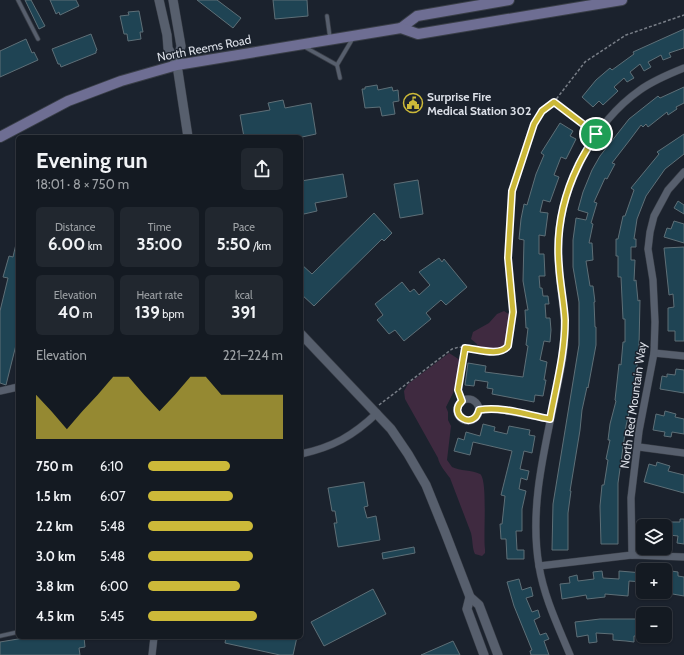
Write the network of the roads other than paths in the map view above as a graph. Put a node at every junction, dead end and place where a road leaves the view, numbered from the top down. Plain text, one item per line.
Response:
1 (18, 0) edge
2 (159, 0) edge
3 (173, 0) edge
4 (509, 0) edge
5 (622, 0) edge
6 (328, 16) dead end
7 (401, 28) junction
8 (355, 36) junction
9 (38, 39) dead end
10 (331, 39) junction
11 (300, 45) junction
12 (177, 65) junction
13 (337, 65) junction
14 (684, 68) edge
15 (340, 78) dead end
16 (188, 135) edge
17 (0, 137) edge
18 (684, 172) edge
19 (303, 336) edge
20 (654, 353) junction
21 (684, 356) edge
22 (16, 387) edge
23 (0, 391) edge
24 (479, 410) junction
25 (375, 411) junction
26 (550, 419) junction
27 (638, 447) junction
28 (303, 453) edge
29 (684, 453) edge
30 (632, 555) junction
31 (684, 557) edge
32 (539, 566) junction
33 (470, 597) junction
34 (16, 632) edge
35 (0, 636) edge
36 (154, 639) edge
37 (152, 655) edge
38 (484, 655) edge
39 (498, 655) edge
40 (570, 655) edge

1 - 9 lane
2 - 12 street
3 - 12 street
4 - 7 main road, North Reems Road
5 - 7 main road, North Reems Road
6 - 10 lane
7 - 8 main road, North Reems Road
8 - 10 main road, North Reems Road
8 - 13 lane
10 - 11 main road, North Reems Road
11 - 12 main road, North Reems Road
11 - 13 lane
12 - 16 street
12 - 17 main road, North Reems Road
13 - 15 lane
14 - 26 street
18 - 20 street, North Red Mountain Way
19 - 25 street
20 - 21 street
20 - 27 street, North Red Mountain Way
22 - 23 street
24 - 24 street
24 - 26 street
25 - 28 street
25 - 33 street
26 - 32 street
27 - 29 street
27 - 30 street, North Red Mountain Way
30 - 31 street
30 - 32 street
32 - 40 street
33 - 38 street
33 - 39 street
34 - 35 lane
36 - 37 street

